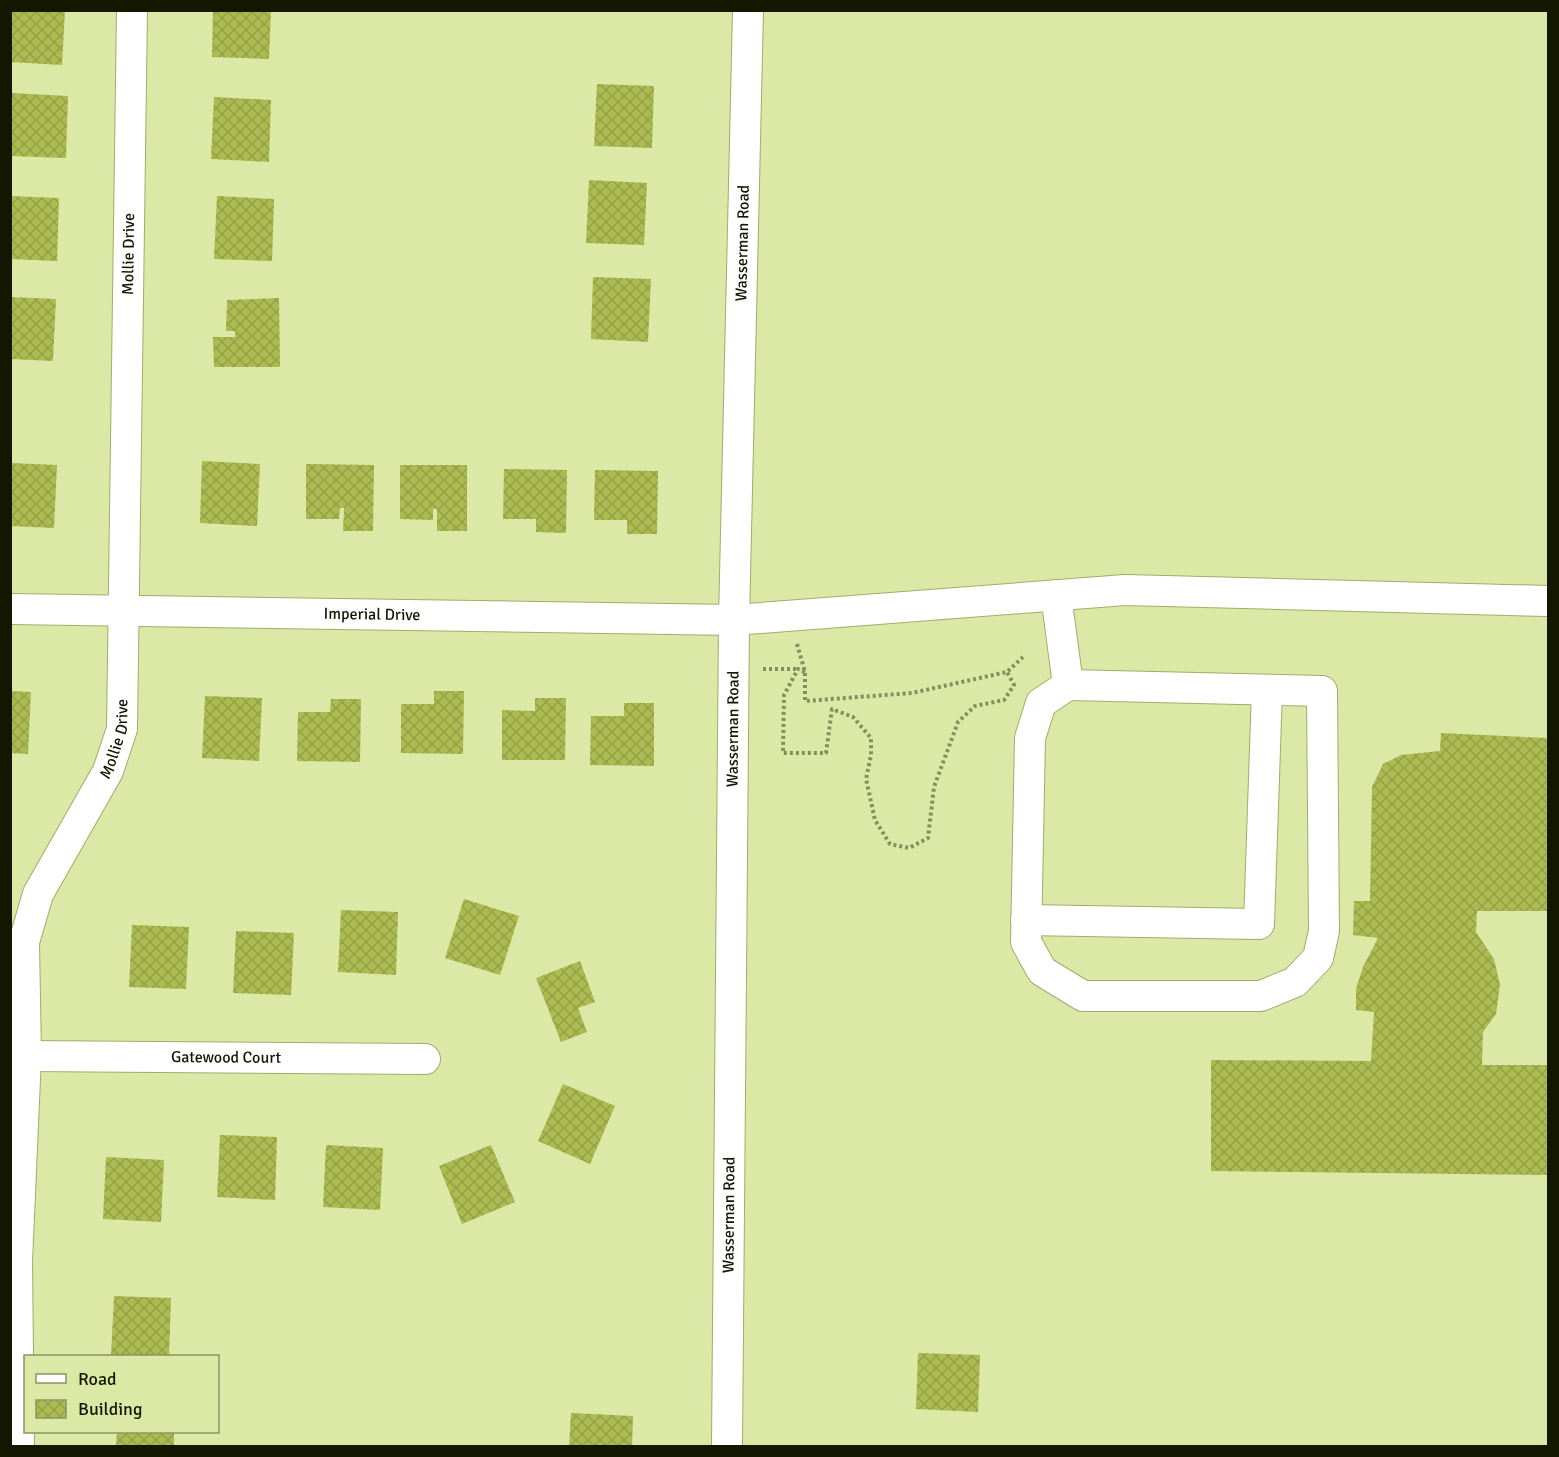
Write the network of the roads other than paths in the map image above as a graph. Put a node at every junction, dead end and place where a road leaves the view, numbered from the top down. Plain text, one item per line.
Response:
1 (132, 10) edge
2 (748, 10) edge
3 (1056, 595) junction
4 (1548, 601) edge
5 (10, 609) edge
6 (124, 610) junction
7 (734, 620) junction
8 (1068, 685) junction
9 (1267, 690) junction
10 (1026, 920) junction
11 (26, 1056) junction
12 (425, 1059) dead end
13 (19, 1446) edge
14 (727, 1446) edge

1 - 6 street, Mollie Drive
2 - 7 street, Wasserman Road
3 - 4 street, Imperial Drive
3 - 7 street, Imperial Drive
3 - 8 street
5 - 6 street, Imperial Drive
6 - 7 street, Imperial Drive
6 - 11 street, Mollie Drive
7 - 14 street, Wasserman Road
8 - 9 street
8 - 10 street
9 - 10 street
9 - 10 street
11 - 12 street, Gatewood Court
11 - 13 street, Mollie Drive

